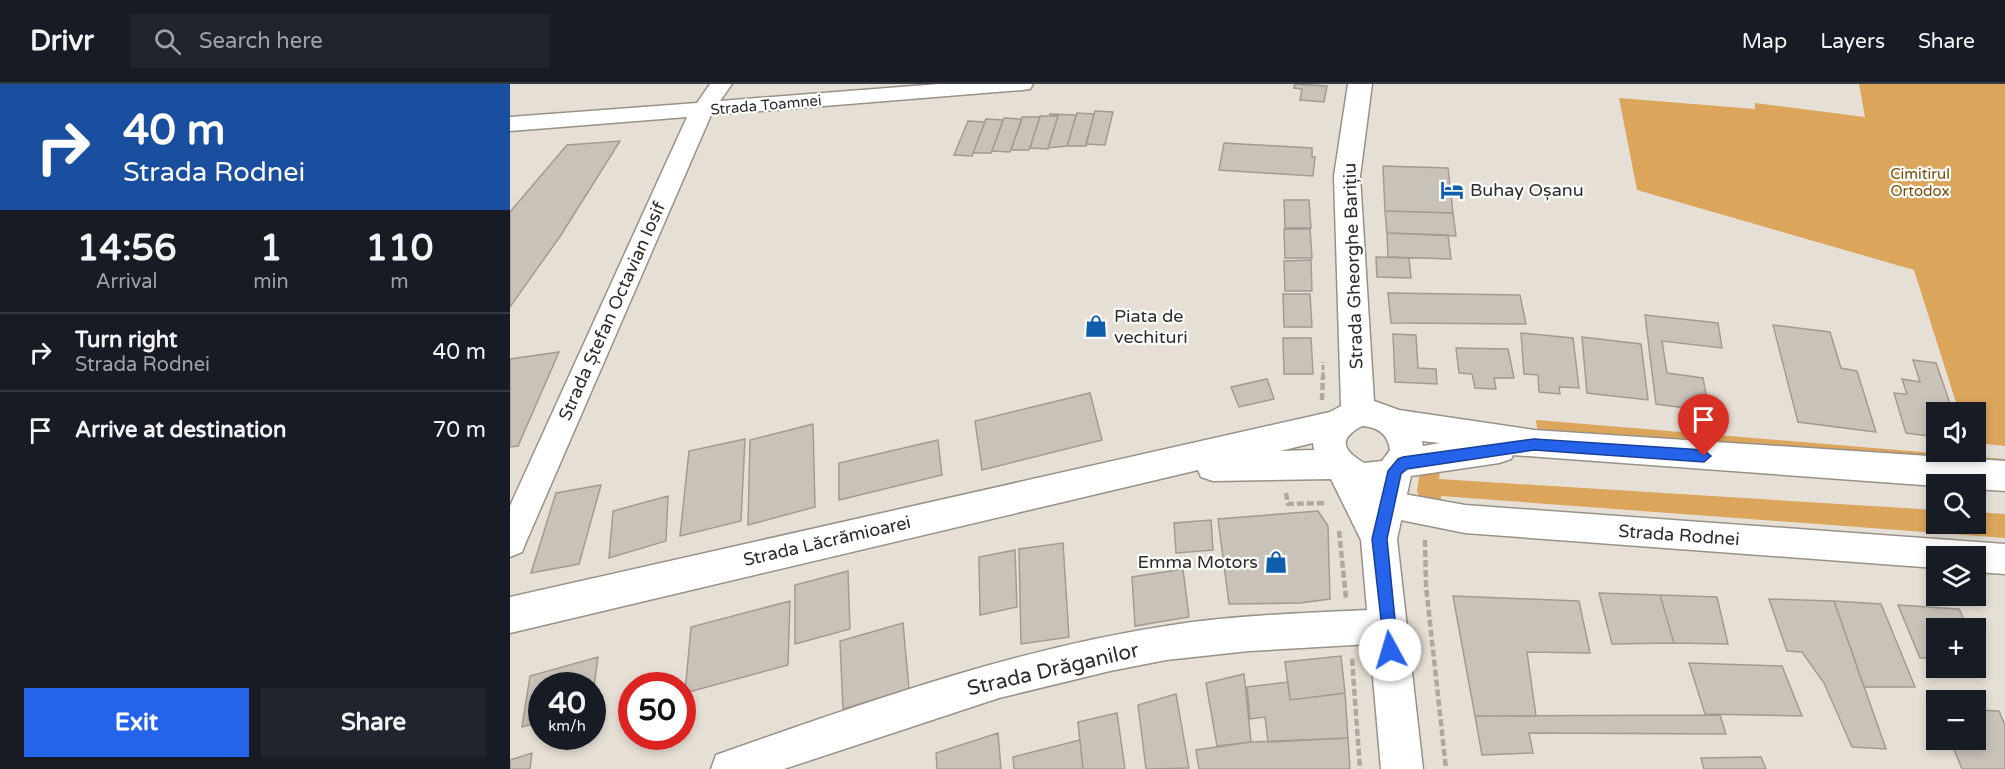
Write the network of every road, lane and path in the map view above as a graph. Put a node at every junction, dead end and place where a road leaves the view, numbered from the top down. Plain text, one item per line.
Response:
1 (721, 84) edge
2 (1022, 84) edge
3 (1360, 84) edge
4 (700, 111) junction
5 (510, 124) edge
6 (1323, 351) dead end
7 (1339, 415) junction
8 (1394, 423) junction
9 (1534, 444) junction
10 (1399, 467) junction
11 (1145, 468) junction
12 (1341, 468) junction
13 (2005, 476) edge
14 (1288, 504) dead end
15 (1330, 505) dead end
16 (1429, 512) junction
17 (1338, 520) dead end
18 (1383, 522) junction
19 (510, 542) edge
20 (1926, 553) edge
21 (1986, 558) edge
22 (2005, 559) edge
23 (510, 615) edge
24 (1388, 626) junction
25 (1349, 628) junction
26 (730, 769) edge
27 (1360, 769) edge
28 (1402, 769) edge
29 (1446, 769) edge

1 - 4 street, Strada Ștefan Octavian Iosif
2 - 4 street, Strada Toamnei
3 - 7 main road, Strada Gheorghe Barițiu
4 - 5 street, Strada Toamnei
4 - 19 street, Strada Ștefan Octavian Iosif
6 - 7 path
7 - 8 main road
7 - 11 main road, Strada Lăcrămioarei
7 - 12 main road
8 - 9 main road
8 - 10 main road
9 - 10 main road
9 - 13 main road
10 - 12 main road
10 - 18 main road
11 - 12 main road, Strada Lăcrămioarei
11 - 23 main road, Strada Lăcrămioarei
12 - 18 main road
14 - 15 path
16 - 18 street, Strada Rodnei
16 - 20 street, Strada Rodnei
16 - 29 path
17 - 25 path
18 - 24 main road
21 - 22 street, Strada Rodnei
24 - 25 street, Strada Drăganilor
24 - 28 main road
25 - 26 street, Strada Drăganilor
25 - 27 path

